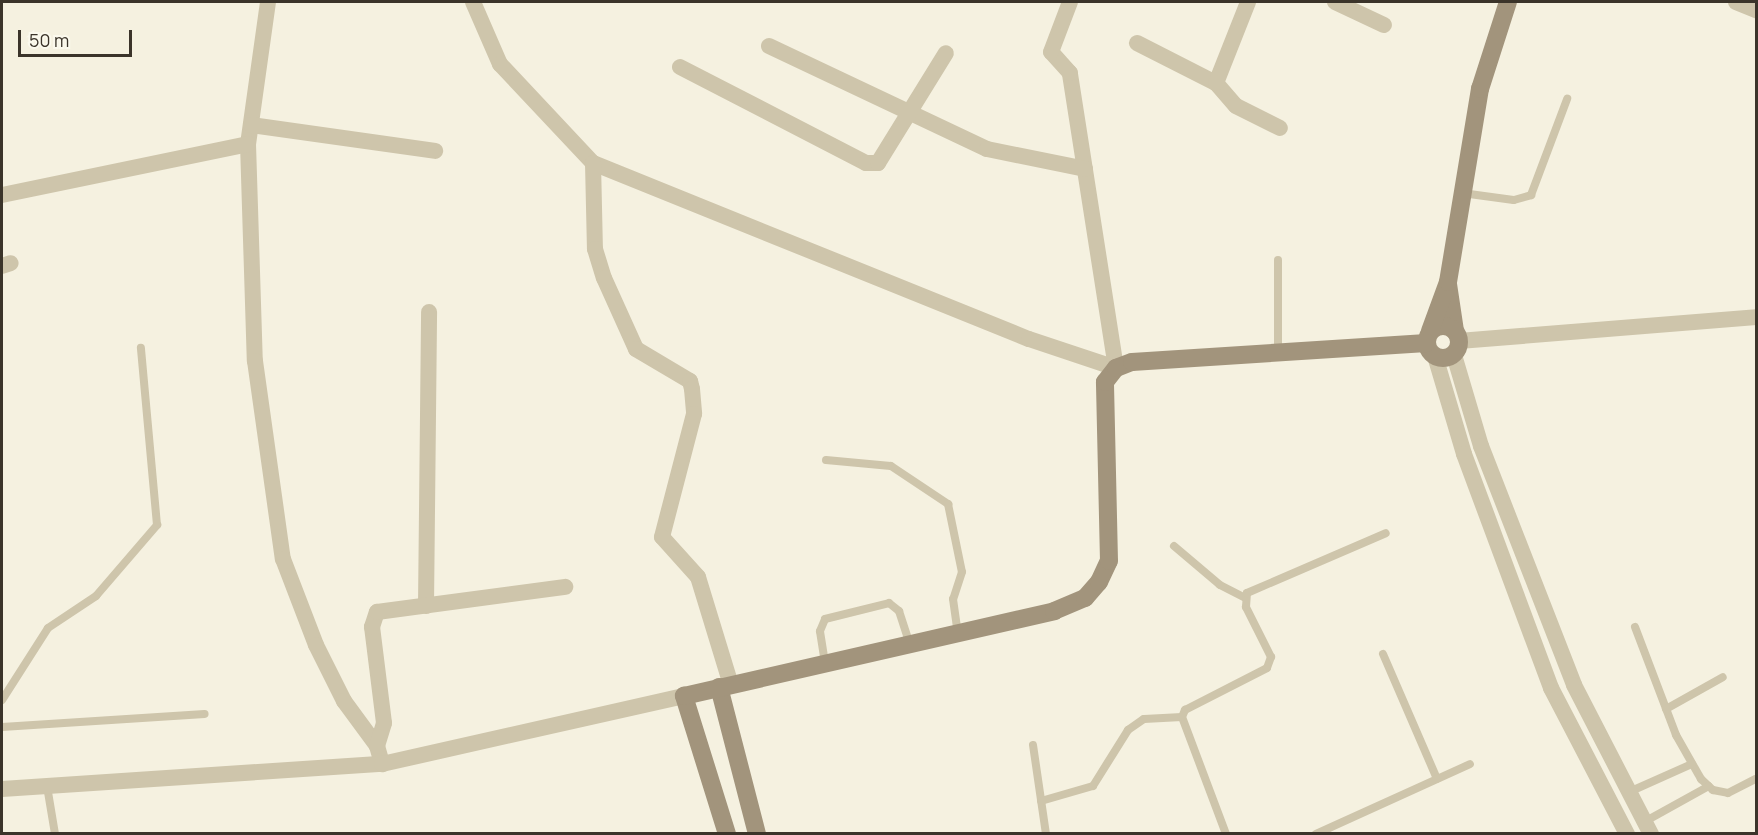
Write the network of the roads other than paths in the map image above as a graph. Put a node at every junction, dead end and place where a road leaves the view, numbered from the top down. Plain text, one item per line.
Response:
1 (268, 2) edge
2 (472, 2) edge
3 (1071, 2) edge
4 (1248, 2) edge
5 (1335, 2) edge
6 (1508, 2) edge
7 (1736, 2) edge
8 (1756, 10) edge
9 (1384, 25) dead end
10 (1137, 43) dead end
11 (770, 45) dead end
12 (946, 53) dead end
13 (680, 68) dead end
14 (1216, 83) junction
15 (1567, 99) dead end
16 (910, 114) junction
17 (251, 125) junction
18 (1280, 128) dead end
19 (248, 144) junction
20 (435, 151) dead end
21 (593, 163) junction
22 (1085, 169) junction
23 (1462, 193) junction
24 (2, 195) edge
25 (1278, 260) dead end
26 (1448, 282) junction
27 (429, 312) dead end
28 (1756, 317) edge
29 (1456, 342) junction
30 (1431, 344) junction
31 (141, 348) dead end
32 (1278, 352) junction
33 (1116, 368) junction
34 (826, 460) dead end
35 (1386, 533) dead end
36 (1174, 546) dead end
37 (565, 587) dead end
38 (1245, 598) junction
39 (426, 606) junction
40 (1635, 627) dead end
41 (958, 634) junction
42 (910, 645) junction
43 (1383, 654) dead end
44 (825, 663) junction
45 (1723, 677) dead end
46 (725, 686) junction
47 (684, 696) junction
48 (2, 700) edge
49 (1666, 708) junction
50 (205, 714) dead end
51 (1182, 717) junction
52 (2, 727) edge
53 (1033, 745) dead end
54 (376, 746) junction
55 (382, 764) junction
56 (1470, 764) dead end
57 (1692, 764) junction
58 (1756, 778) edge
59 (1437, 779) junction
60 (47, 786) junction
61 (1709, 786) junction
62 (2, 789) edge
63 (1629, 792) junction
64 (1041, 801) junction
65 (1647, 828) edge
66 (56, 834) edge
67 (727, 834) edge
68 (757, 834) edge
69 (1046, 834) edge
70 (1226, 834) edge
71 (1316, 834) edge
72 (1627, 834) edge

1 - 17 street
2 - 21 street
3 - 22 street
4 - 14 street
5 - 9 street
6 - 23 street
7 - 8 street
10 - 14 street
11 - 16 street
12 - 16 street
13 - 16 street
14 - 18 street
15 - 23 lane
16 - 22 street
17 - 19 street
17 - 20 street
19 - 24 street
19 - 54 street
21 - 33 street
21 - 46 street
22 - 33 street
23 - 26 street
25 - 32 lane
26 - 29 street
26 - 30 street
27 - 39 street
28 - 29 street
29 - 30 street
29 - 30 street
29 - 63 street
30 - 32 street
30 - 72 street
31 - 48 lane
32 - 33 street
33 - 41 street
34 - 41 lane
35 - 38 lane
36 - 38 lane
37 - 39 street
38 - 51 lane
39 - 54 street
40 - 49 lane
41 - 42 street
42 - 44 street
42 - 44 lane
43 - 59 lane
44 - 46 street
45 - 49 lane
46 - 47 street
46 - 68 street
47 - 55 street
47 - 67 street
49 - 57 lane
50 - 52 lane
51 - 64 lane
51 - 70 lane
53 - 64 lane
54 - 55 street
55 - 60 street
56 - 59 lane
57 - 61 lane
57 - 63 lane
58 - 61 lane
59 - 71 lane
60 - 62 street
60 - 66 lane
61 - 65 lane
63 - 65 street
64 - 69 lane

